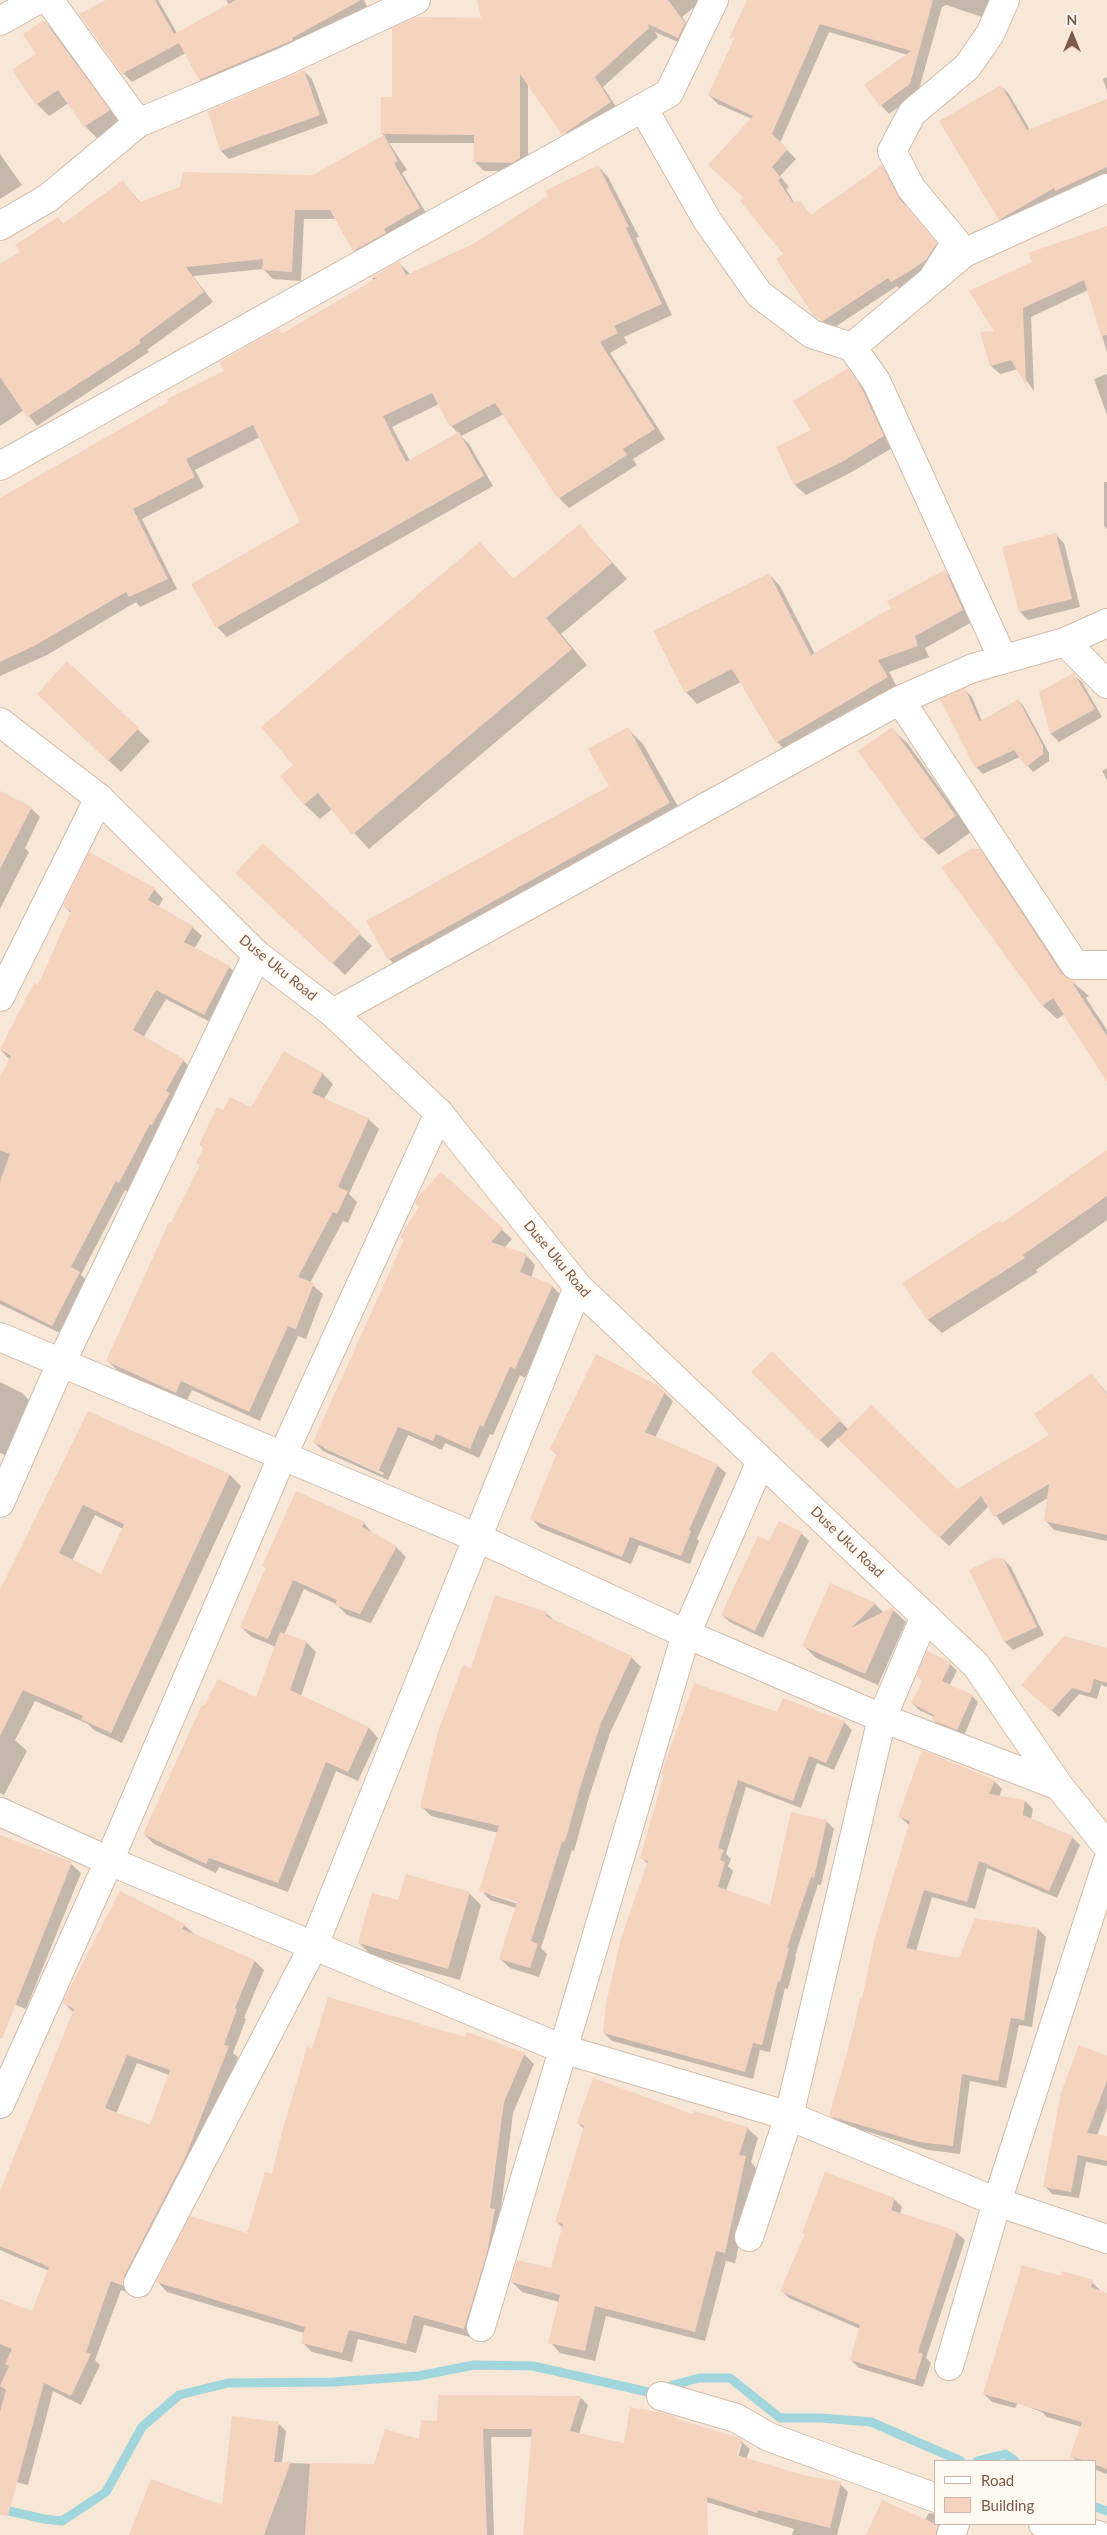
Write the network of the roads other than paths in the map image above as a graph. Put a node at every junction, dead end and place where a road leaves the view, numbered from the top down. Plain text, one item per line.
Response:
1 (37, 0) edge
2 (49, 0) edge
3 (416, 0) edge
4 (714, 0) edge
5 (1004, 0) edge
6 (0, 21) edge
7 (643, 108) junction
8 (138, 123) junction
9 (1107, 188) edge
10 (0, 226) edge
11 (933, 278) junction
12 (852, 347) junction
13 (0, 466) edge
14 (1107, 623) edge
15 (1065, 642) junction
16 (1003, 659) junction
17 (1107, 684) edge
18 (900, 700) junction
19 (0, 722) edge
20 (99, 798) junction
21 (257, 955) junction
22 (1107, 965) edge
23 (0, 997) edge
24 (334, 1013) junction
25 (439, 1113) junction
26 (578, 1287) junction
27 (0, 1337) edge
28 (62, 1362) junction
29 (282, 1456) junction
30 (761, 1460) junction
31 (0, 1503) edge
32 (478, 1538) junction
33 (925, 1616) junction
34 (686, 1634) junction
35 (882, 1718) junction
36 (1059, 1786) junction
37 (0, 1812) edge
38 (1107, 1846) edge
39 (109, 1862) junction
40 (1107, 1864) edge
41 (314, 1945) junction
42 (563, 2049) junction
43 (0, 2104) edge
44 (789, 2116) junction
45 (998, 2202) junction
46 (749, 2237) dead end
47 (1107, 2239) edge
48 (138, 2283) dead end
49 (481, 2327) dead end
50 (949, 2366) dead end
51 (661, 2396) dead end
52 (934, 2497) edge
53 (1048, 2525) edge
54 (1098, 2535) edge

1 - 6 street
2 - 8 street
3 - 8 street
4 - 7 street
5 - 11 street
7 - 12 street
7 - 13 street
8 - 10 street
9 - 11 street
11 - 12 street
12 - 16 street
14 - 15 street
15 - 16 street
15 - 17 street
16 - 18 street
18 - 22 street
18 - 24 street
19 - 20 street, Duse Uku Road
20 - 21 street, Duse Uku Road
20 - 23 street
21 - 24 street, Duse Uku Road
21 - 28 street
24 - 25 street, Duse Uku Road
25 - 26 street, Duse Uku Road
25 - 29 street
26 - 30 street, Duse Uku Road
26 - 32 street
27 - 28 street
28 - 29 street
28 - 31 street
29 - 32 street
29 - 39 street
30 - 33 street, Duse Uku Road
30 - 34 street
32 - 34 street
32 - 41 street
33 - 35 street
33 - 36 street, Duse Uku Road
34 - 35 street
34 - 42 street
35 - 36 street
35 - 44 street
36 - 38 street, Duse Uku Road
37 - 39 street
39 - 41 street
39 - 43 street
40 - 45 street
41 - 42 street
41 - 48 street
42 - 44 street
42 - 49 street
44 - 45 street
44 - 46 street
45 - 47 street
45 - 50 street
51 - 52 street
53 - 54 street

